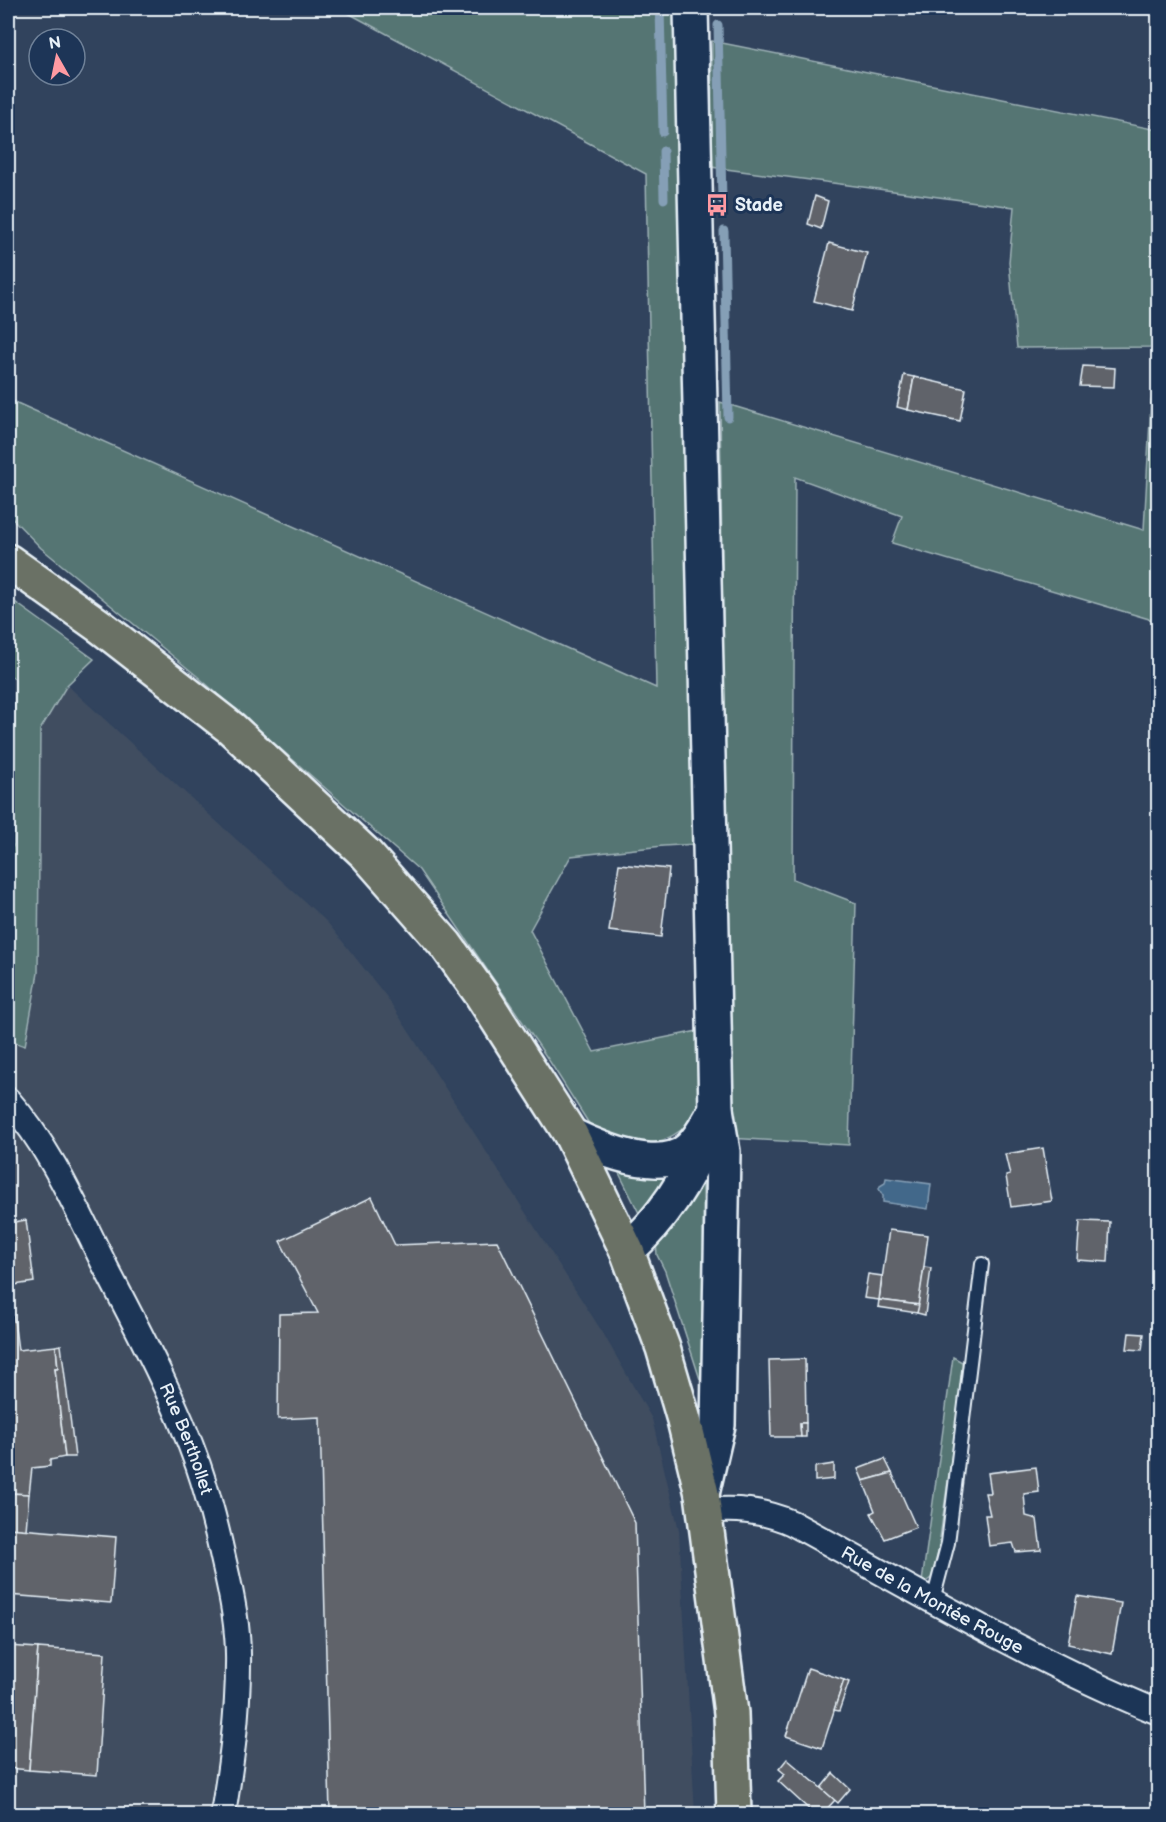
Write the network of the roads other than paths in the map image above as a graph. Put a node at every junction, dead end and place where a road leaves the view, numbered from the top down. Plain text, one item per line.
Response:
1 (691, 8) edge
2 (8, 561) edge
3 (8, 1100) edge
4 (716, 1109) junction
5 (571, 1135) junction
6 (627, 1251) junction
7 (982, 1264) dead end
8 (703, 1502) junction
9 (933, 1600) junction
10 (1158, 1712) edge
11 (8, 1813) edge
12 (14, 1815) edge
13 (223, 1815) edge
14 (734, 1815) edge

1 - 4 street
2 - 5 main road
3 - 13 street, Rue Berthollet
4 - 5 street
4 - 6 street
4 - 8 street
5 - 6 main road
6 - 8 main road
7 - 9 lane
8 - 9 street, Rue de la Montée Rouge
8 - 14 main road
9 - 10 street, Rue de la Montée Rouge
11 - 12 lane

